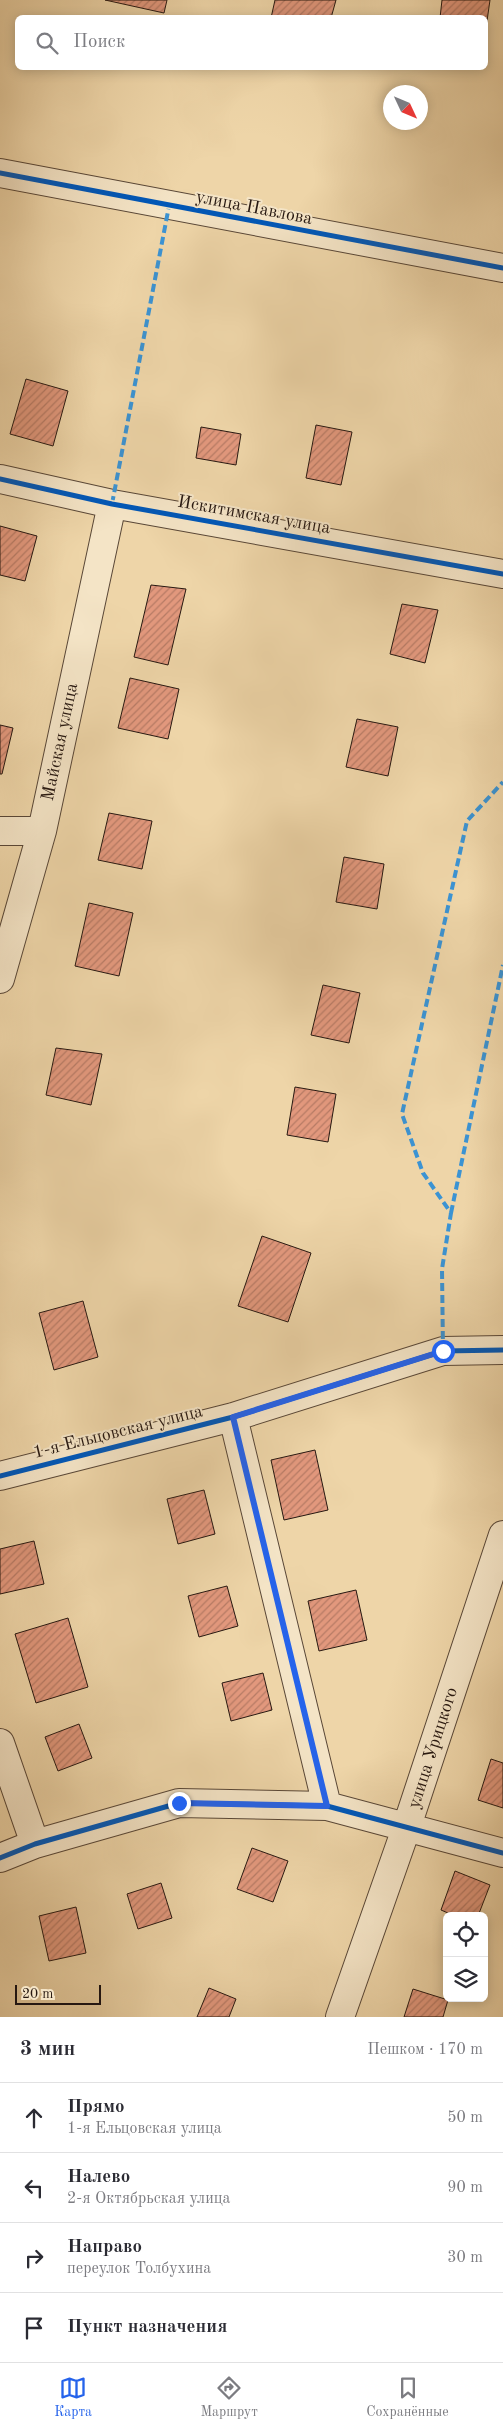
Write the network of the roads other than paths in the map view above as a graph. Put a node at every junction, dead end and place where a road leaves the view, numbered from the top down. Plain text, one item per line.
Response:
1 (0, 173) edge
2 (503, 268) edge
3 (0, 479) edge
4 (112, 504) junction
5 (503, 574) edge
6 (42, 830) junction
7 (0, 831) edge
8 (0, 979) edge
9 (503, 1350) edge
10 (233, 1417) junction
11 (0, 1476) edge
12 (503, 1535) edge
13 (0, 1743) edge
14 (327, 1806) junction
15 (407, 1826) junction
16 (35, 1844) junction
17 (503, 1853) edge
18 (0, 1858) edge
19 (340, 2017) edge

1 - 2 street, улица Павлова
3 - 4 street, Искитимская улица
4 - 5 street, Искитимская улица
4 - 6 street, Майская улица
6 - 7 street
6 - 8 street, Майская улица
9 - 10 street, 1-я Ельцовская улица
10 - 11 street, 1-я Ельцовская улица
10 - 14 street
12 - 15 street, улица Урицкого
13 - 16 street
14 - 15 street
14 - 16 street
15 - 17 street
15 - 19 street, улица Урицкого
16 - 18 street

